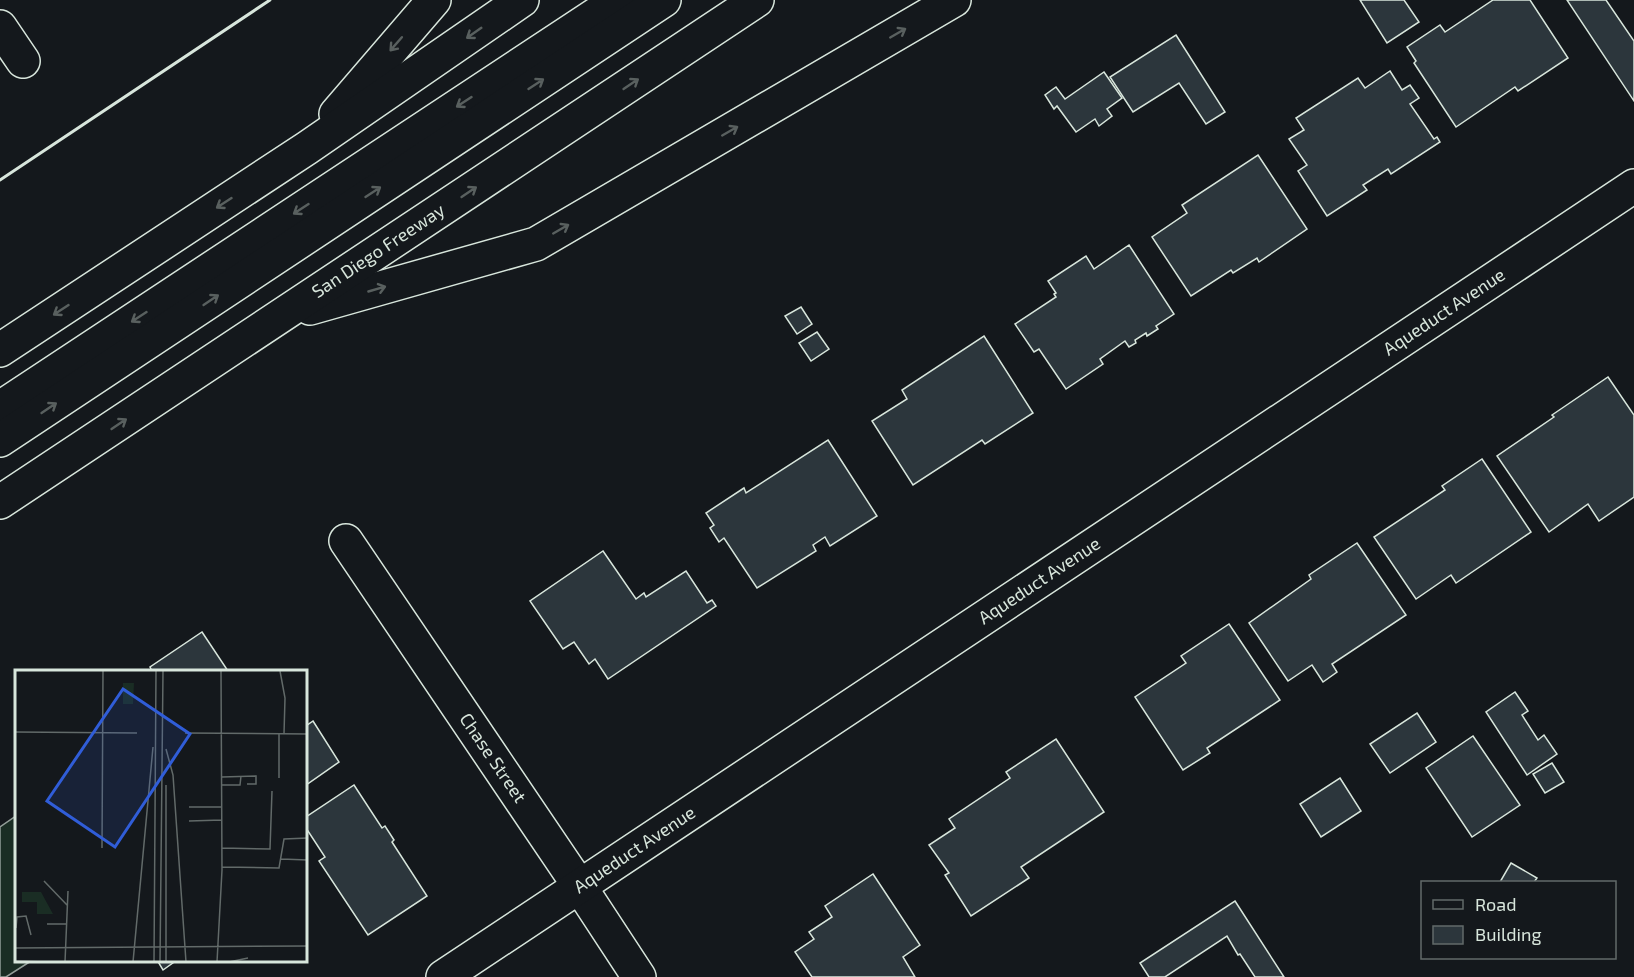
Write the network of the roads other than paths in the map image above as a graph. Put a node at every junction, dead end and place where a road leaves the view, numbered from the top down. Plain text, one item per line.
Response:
1 (434, 0) edge
2 (522, 0) edge
3 (618, 0) edge
4 (664, 0) edge
5 (758, 0) edge
6 (954, 0) edge
7 (0, 27) edge
8 (22, 61) dead end
9 (308, 147) junction
10 (1634, 186) edge
11 (280, 317) junction
12 (0, 350) edge
13 (0, 408) edge
14 (0, 440) edge
15 (0, 502) edge
16 (346, 541) dead end
17 (580, 887) junction
18 (442, 977) edge
19 (639, 977) edge

1 -> 9 main road
2 -> 9 main road
3 -> 13 main road
14 -> 4 main road
11 -> 5 main road, San Diego Freeway
11 -> 6 main road
7 - 8 main road
9 -> 12 main road
10 - 17 main road, Aqueduct Avenue
15 -> 11 main road, San Diego Freeway
16 - 17 main road, Chase Street
17 - 18 main road, Aqueduct Avenue
17 - 19 main road, Chase Street

